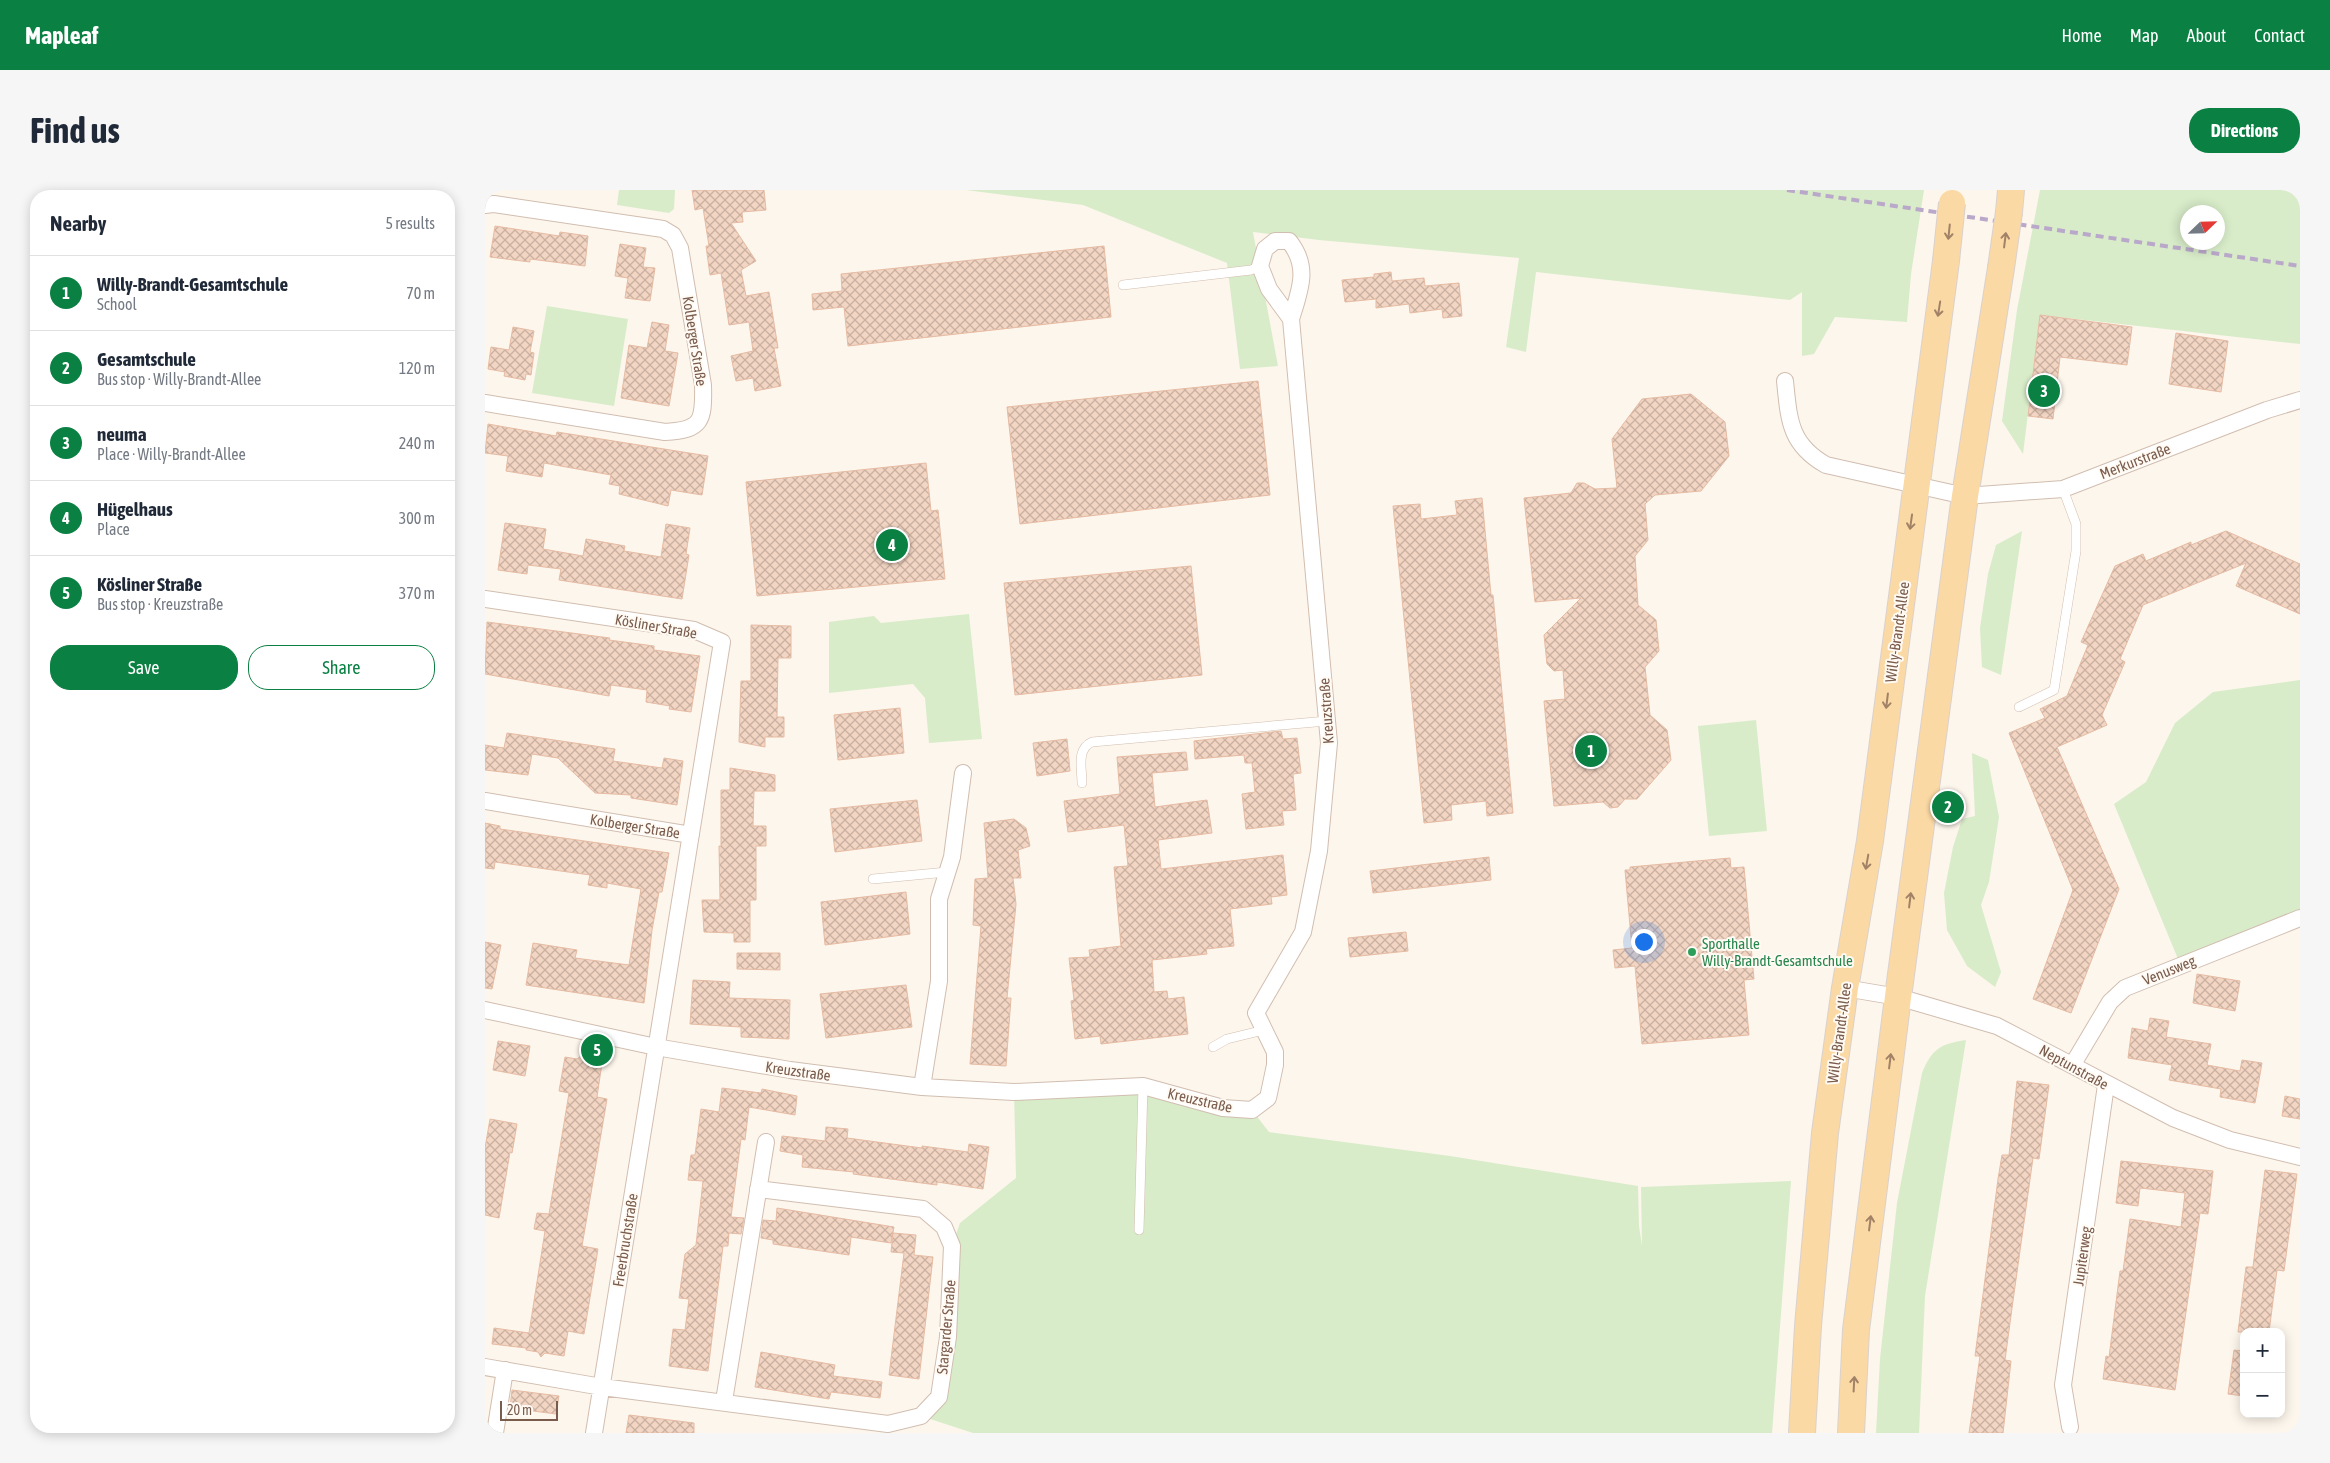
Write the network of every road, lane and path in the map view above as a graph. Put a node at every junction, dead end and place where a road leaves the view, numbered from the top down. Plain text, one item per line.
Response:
1 (1953, 197) edge
2 (2010, 201) edge
3 (485, 205) edge
4 (1260, 266) junction
5 (1123, 285) dead end
6 (1291, 319) junction
7 (1785, 381) dead end
8 (2300, 400) edge
9 (485, 402) edge
10 (1916, 486) junction
11 (2063, 489) junction
12 (1965, 496) junction
13 (485, 599) edge
14 (2019, 706) dead end
15 (1327, 721) junction
16 (963, 773) dead end
17 (1082, 783) dead end
18 (485, 801) edge
19 (691, 835) junction
20 (947, 872) junction
21 (873, 879) dead end
22 (2300, 918) edge
23 (1845, 988) junction
24 (1898, 997) junction
25 (485, 1010) edge
26 (1263, 1030) junction
27 (1213, 1047) dead end
28 (656, 1048) junction
29 (2073, 1064) junction
30 (2106, 1085) junction
31 (1143, 1086) junction
32 (922, 1087) junction
33 (766, 1142) dead end
34 (2300, 1157) edge
35 (758, 1189) junction
36 (1139, 1230) dead end
37 (485, 1367) edge
38 (505, 1370) junction
39 (602, 1387) junction
40 (723, 1401) junction
41 (2071, 1427) dead end
42 (495, 1433) edge
43 (594, 1433) edge
44 (1802, 1433) edge
45 (1851, 1433) edge

1 -> 10 main road, Willy-Brandt-Allee, bridge
12 -> 2 main road, bridge
3 - 9 street, Kolberger Straße
4 - 5 lane
4 - 6 street
4 - 6 street, Kreuzstraße
6 - 15 street, Kreuzstraße
7 - 10 street
8 - 11 street, Merkurstraße
10 - 12 street
10 -> 23 main road, Willy-Brandt-Allee
11 - 12 street, Merkurstraße
11 - 14 lane
24 -> 12 main road
13 - 19 street, Kösliner Straße
15 - 17 lane
15 - 26 street, Kreuzstraße
16 - 20 street
18 - 19 street, Kolberger Straße
19 - 28 street, Kolberger Straße
20 - 21 lane
20 - 32 street
22 - 29 street, Venusweg
23 - 24 street, Neptunstraße
23 - 44 main road, Willy-Brandt-Allee
24 - 29 street, Neptunstraße
45 -> 24 main road
25 - 28 street, Kreuzstraße
26 - 27 lane
26 - 31 street, Kreuzstraße
28 - 32 street, Kreuzstraße
28 - 39 street, Freerbruchstraße
29 - 30 street, Neptunstraße
30 - 34 street, Neptunstraße
30 - 41 street, Jupiterweg
31 - 32 street, Kreuzstraße
31 - 36 lane
33 - 35 street
35 - 40 street
35 - 40 street, Stargarder Straße
37 - 38 street, Stargarder Straße
38 - 39 street, Stargarder Straße
38 - 42 street
39 - 40 street, Stargarder Straße
39 - 43 street, Freerbruchstraße

